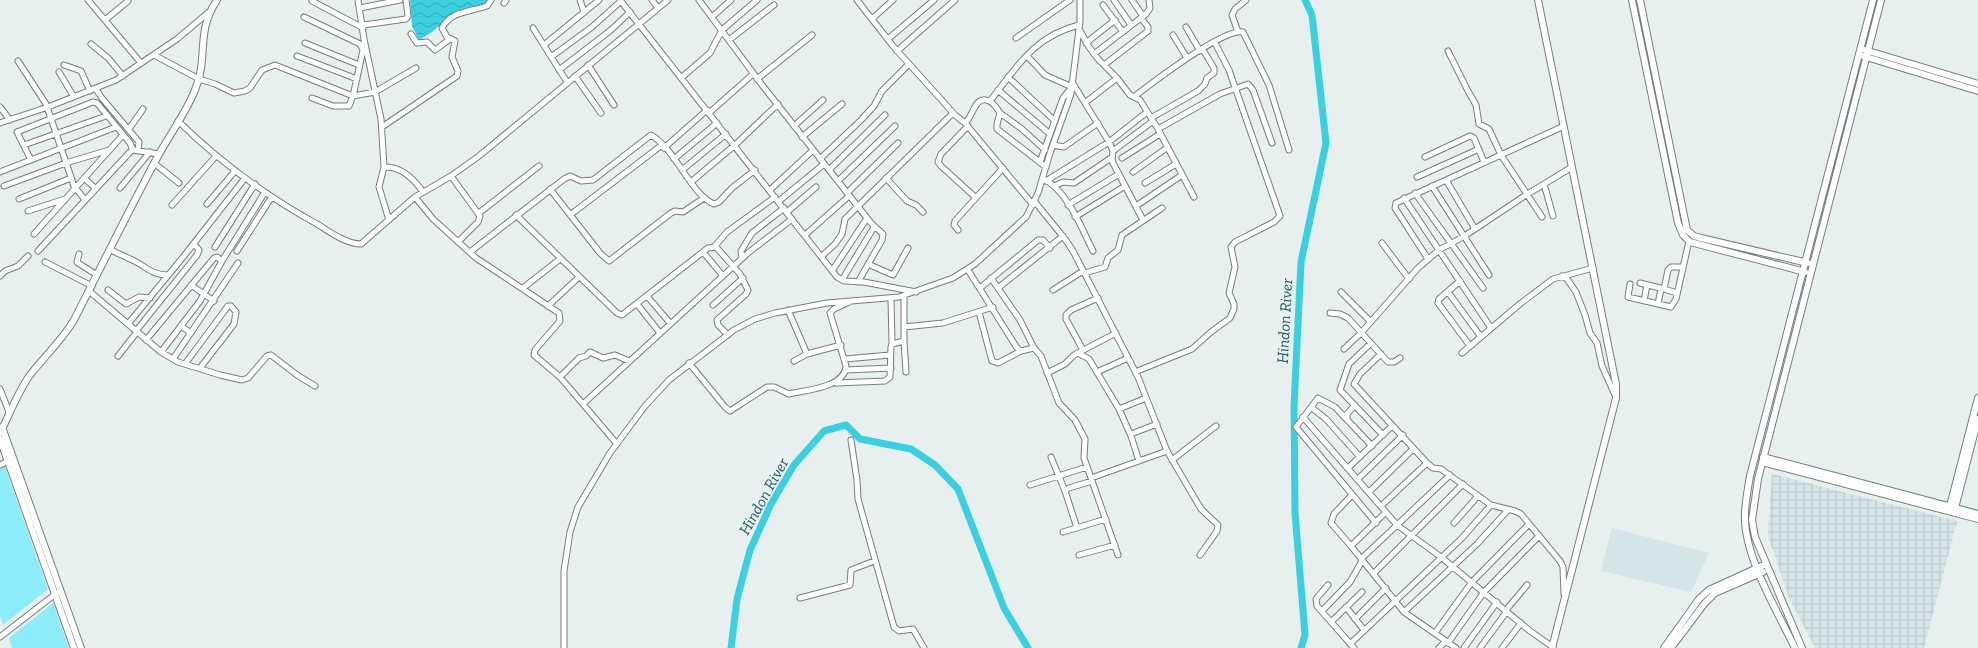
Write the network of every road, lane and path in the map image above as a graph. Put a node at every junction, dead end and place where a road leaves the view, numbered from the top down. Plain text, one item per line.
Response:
1 (88, 0) edge
2 (217, 0) edge
3 (358, 0) edge
4 (400, 0) edge
5 (406, 0) edge
6 (491, 0) edge
7 (580, 0) edge
8 (599, 0) edge
9 (652, 0) edge
10 (668, 0) edge
11 (699, 0) edge
12 (731, 0) edge
13 (757, 0) edge
14 (856, 0) edge
15 (893, 0) edge
16 (934, 0) edge
17 (956, 0) edge
18 (1070, 0) edge
19 (1080, 0) edge
20 (1114, 0) edge
21 (1132, 0) edge
22 (1149, 0) edge
23 (1247, 0) edge
24 (1538, 0) edge
25 (1632, 0) edge
26 (1640, 0) edge
27 (1873, 0) edge
28 (1881, 0) edge
29 (128, 1) edge
30 (312, 1) dead end
31 (621, 1) edge
32 (774, 5) dead end
33 (1103, 5) dead end
34 (360, 8) junction
35 (658, 8) junction
36 (209, 12) junction
37 (584, 12) junction
38 (630, 12) junction
39 (304, 17) dead end
40 (712, 17) junction
41 (1142, 17) junction
42 (872, 19) junction
43 (105, 20) junction
44 (1114, 20) junction
45 (639, 24) junction
46 (1131, 25) junction
47 (363, 27) junction
48 (1079, 27) junction
49 (1186, 27) dead end
50 (533, 28) dead end
51 (722, 30) junction
52 (1123, 32) junction
53 (1238, 32) junction
54 (411, 34) dead end
55 (812, 35) dead end
56 (1173, 35) dead end
57 (1016, 38) dead end
58 (450, 39) junction
59 (888, 39) junction
60 (729, 40) junction
61 (1086, 42) junction
62 (305, 43) dead end
63 (1215, 43) junction
64 (92, 44) dead end
65 (544, 45) junction
66 (898, 50) junction
67 (1201, 50) junction
68 (1448, 51) dead end
69 (1859, 52) junction
70 (1094, 54) junction
71 (1867, 54) junction
72 (154, 55) junction
73 (297, 56) dead end
74 (1027, 56) junction
75 (551, 57) junction
76 (1187, 58) junction
77 (18, 61) dead end
78 (141, 63) junction
79 (909, 64) junction
80 (64, 65) dead end
81 (359, 65) junction
82 (588, 65) junction
83 (1104, 65) junction
84 (416, 68) dead end
85 (560, 70) junction
86 (59, 72) dead end
87 (753, 74) junction
88 (123, 76) junction
89 (575, 76) junction
90 (1008, 77) junction
91 (681, 78) junction
92 (1117, 78) junction
93 (199, 79) junction
94 (357, 79) junction
95 (757, 79) junction
96 (567, 82) junction
97 (1072, 84) junction
98 (1978, 84) edge
99 (1236, 88) junction
100 (96, 89) junction
101 (998, 90) junction
102 (90, 91) junction
103 (1978, 91) edge
104 (375, 92) junction
105 (353, 96) junction
106 (1135, 96) junction
107 (74, 97) junction
108 (312, 98) dead end
109 (823, 100) dead end
110 (990, 101) junction
111 (1086, 102) junction
112 (778, 104) junction
113 (842, 104) dead end
114 (614, 105) dead end
115 (0, 107) edge
116 (48, 107) junction
117 (143, 110) dead end
118 (708, 112) junction
119 (1147, 112) junction
120 (601, 113) dead end
121 (953, 113) junction
122 (1000, 113) junction
123 (886, 115) dead end
124 (106, 116) junction
125 (51, 118) junction
126 (10, 120) junction
127 (1152, 120) junction
128 (178, 121) junction
129 (1055, 121) junction
130 (0, 123) edge
131 (717, 123) junction
132 (1098, 123) junction
133 (966, 125) junction
134 (794, 126) junction
135 (895, 126) dead end
136 (1564, 126) junction
137 (116, 127) junction
138 (382, 127) junction
139 (129, 129) junction
140 (1159, 131) junction
141 (56, 134) junction
142 (726, 134) junction
143 (1050, 134) junction
144 (123, 135) junction
145 (802, 137) junction
146 (1109, 142) junction
147 (898, 143) dead end
148 (1272, 143) dead end
149 (1053, 144) junction
150 (735, 145) junction
151 (24, 146) junction
152 (663, 146) junction
153 (1168, 147) junction
154 (61, 148) junction
155 (110, 150) junction
156 (136, 150) junction
157 (813, 150) junction
158 (1045, 150) junction
159 (1289, 150) dead end
160 (1479, 150) junction
161 (1113, 151) junction
162 (150, 152) junction
163 (159, 154) junction
164 (1501, 155) junction
165 (216, 156) junction
166 (1425, 157) dead end
167 (1111, 158) junction
168 (1122, 158) dead end
169 (674, 159) junction
170 (820, 159) junction
171 (30, 160) junction
172 (1040, 162) junction
173 (1484, 162) junction
174 (66, 163) junction
175 (154, 163) junction
176 (824, 164) junction
177 (1176, 164) junction
178 (539, 166) dead end
179 (384, 167) junction
180 (1046, 167) junction
181 (1572, 167) junction
182 (1003, 168) junction
183 (682, 170) junction
184 (755, 170) junction
185 (829, 170) junction
186 (235, 171) junction
187 (0, 172) edge
188 (1133, 172) dead end
189 (1119, 174) junction
190 (1182, 175) junction
191 (452, 176) junction
192 (1417, 177) dead end
193 (71, 178) junction
194 (84, 178) junction
195 (245, 178) junction
196 (886, 178) junction
197 (1045, 180) junction
198 (1446, 180) junction
199 (838, 181) junction
200 (691, 182) junction
201 (180, 183) dead end
202 (1145, 183) dead end
203 (255, 184) junction
204 (1544, 184) junction
205 (4, 186) dead end
206 (1054, 186) junction
207 (1125, 186) junction
208 (1432, 186) junction
209 (816, 187) dead end
210 (75, 188) junction
211 (120, 188) dead end
212 (96, 189) junction
213 (550, 189) junction
214 (770, 190) junction
215 (265, 192) junction
216 (423, 192) junction
217 (1415, 193) junction
218 (848, 194) junction
219 (1526, 195) junction
220 (415, 197) junction
221 (975, 197) junction
222 (1194, 197) dead end
223 (66, 198) junction
224 (272, 198) junction
225 (704, 198) junction
226 (1404, 198) junction
227 (19, 199) dead end
228 (777, 199) junction
229 (85, 200) junction
230 (1034, 203) junction
231 (207, 204) dead end
232 (172, 205) dead end
233 (1068, 205) junction
234 (1136, 206) junction
235 (858, 207) junction
236 (1162, 208) dead end
237 (786, 210) junction
238 (28, 211) dead end
239 (923, 212) dead end
240 (479, 213) junction
241 (516, 215) junction
242 (570, 215) junction
243 (1075, 216) junction
244 (1553, 216) dead end
245 (1542, 217) dead end
246 (867, 218) junction
247 (792, 219) junction
248 (389, 220) junction
249 (1143, 220) junction
250 (874, 227) junction
251 (1476, 229) junction
252 (958, 230) dead end
253 (1690, 233) junction
254 (34, 234) dead end
255 (805, 234) junction
256 (1064, 236) junction
257 (1464, 237) junction
258 (1688, 240) junction
259 (458, 242) junction
260 (1382, 243) dead end
261 (194, 244) junction
262 (1451, 244) junction
263 (714, 246) junction
264 (215, 247) dead end
265 (908, 248) dead end
266 (1050, 248) junction
267 (110, 249) junction
268 (1439, 250) junction
269 (38, 251) dead end
270 (237, 251) dead end
271 (470, 252) junction
272 (703, 252) junction
273 (1093, 252) dead end
274 (79, 254) dead end
275 (28, 256) dead end
276 (822, 256) junction
277 (742, 258) junction
278 (560, 259) junction
279 (1428, 259) junction
280 (222, 260) junction
281 (45, 262) dead end
282 (1805, 262) junction
283 (238, 263) dead end
284 (868, 264) junction
285 (1813, 264) junction
286 (734, 266) junction
287 (1683, 267) junction
288 (1593, 268) junction
289 (968, 270) junction
290 (832, 271) junction
291 (1803, 271) junction
292 (1084, 272) junction
293 (1810, 274) junction
294 (97, 275) junction
295 (168, 275) junction
296 (1489, 275) dead end
297 (0, 276) edge
298 (723, 276) junction
299 (1562, 276) junction
300 (579, 277) junction
301 (743, 278) junction
302 (991, 278) junction
303 (1409, 278) junction
304 (842, 280) junction
305 (858, 282) junction
306 (1460, 282) junction
307 (1640, 283) dead end
308 (1630, 284) dead end
309 (192, 285) junction
310 (1647, 285) junction
311 (90, 288) junction
312 (523, 288) junction
313 (980, 288) junction
314 (998, 288) junction
315 (1483, 288) dead end
316 (1663, 289) junction
317 (108, 290) dead end
318 (1053, 290) dead end
319 (918, 292) junction
320 (1341, 292) dead end
321 (1448, 292) junction
322 (153, 293) junction
323 (1677, 293) junction
324 (203, 294) junction
325 (647, 296) junction
326 (904, 296) junction
327 (150, 298) junction
328 (891, 298) junction
329 (1098, 298) junction
330 (161, 299) junction
331 (214, 300) junction
332 (852, 301) junction
333 (1644, 301) junction
334 (144, 304) junction
335 (636, 304) junction
336 (1658, 304) junction
337 (713, 305) dead end
338 (548, 306) junction
339 (993, 307) junction
340 (152, 310) junction
341 (788, 310) junction
342 (979, 312) junction
343 (1330, 313) dead end
344 (1370, 321) junction
345 (670, 323) junction
346 (128, 324) junction
347 (181, 326) junction
348 (904, 327) junction
349 (1491, 328) junction
350 (137, 332) junction
351 (191, 333) junction
352 (660, 333) junction
353 (1116, 333) junction
354 (1361, 333) junction
355 (728, 335) junction
356 (1481, 337) junction
357 (146, 340) junction
358 (904, 341) junction
359 (1371, 343) junction
360 (892, 344) junction
361 (841, 345) junction
362 (1470, 346) junction
363 (1034, 348) junction
364 (1344, 349) dead end
365 (1022, 351) junction
366 (161, 352) junction
367 (1081, 352) junction
368 (1462, 353) dead end
369 (807, 354) junction
370 (1381, 354) junction
371 (890, 355) junction
372 (118, 356) dead end
373 (845, 358) junction
374 (1128, 358) junction
375 (1400, 358) dead end
376 (173, 360) junction
377 (629, 361) junction
378 (794, 361) dead end
379 (689, 363) junction
380 (185, 364) junction
381 (200, 368) junction
382 (891, 368) junction
383 (846, 370) junction
384 (906, 372) dead end
385 (1097, 372) junction
386 (1135, 372) junction
387 (1047, 373) junction
388 (560, 377) junction
389 (835, 383) junction
390 (315, 386) dead end
391 (0, 389) edge
392 (1146, 398) junction
393 (1616, 398) junction
394 (1978, 398) edge
395 (583, 404) junction
396 (1355, 405) junction
397 (1312, 408) junction
398 (1119, 409) junction
399 (9, 412) junction
400 (1303, 417) junction
401 (1347, 418) junction
402 (1978, 419) edge
403 (1157, 424) junction
404 (1216, 426) dead end
405 (1392, 426) junction
406 (1, 428) edge
407 (1130, 434) junction
408 (1383, 435) junction
409 (1403, 435) junction
410 (0, 439) edge
411 (851, 440) dead end
412 (617, 444) junction
413 (1372, 446) junction
414 (1413, 449) junction
415 (1167, 451) junction
416 (1051, 457) dead end
417 (1360, 457) junction
418 (1754, 458) junction
419 (1172, 460) junction
420 (1762, 460) junction
421 (8, 461) junction
422 (1139, 461) junction
423 (1427, 462) junction
424 (0, 465) edge
425 (1087, 467) junction
426 (1348, 468) junction
427 (1450, 475) junction
428 (1058, 476) junction
429 (1092, 479) junction
430 (1358, 479) junction
431 (1030, 484) dead end
432 (1463, 484) junction
433 (1065, 491) junction
434 (1369, 492) junction
435 (1352, 495) junction
436 (1478, 496) junction
437 (1491, 505) junction
438 (1382, 506) junction
439 (1508, 510) junction
440 (1952, 510) junction
441 (1386, 512) junction
442 (1978, 514) edge
443 (1106, 519) junction
444 (1978, 519) edge
445 (1376, 523) junction
446 (1454, 523) dead end
447 (1529, 524) junction
448 (1397, 525) junction
449 (1077, 528) junction
450 (1063, 532) dead end
451 (1412, 536) junction
452 (1539, 536) junction
453 (1115, 545) junction
454 (1352, 546) junction
455 (1079, 555) dead end
456 (1118, 555) dead end
457 (1200, 555) dead end
458 (1441, 557) junction
459 (1361, 560) junction
460 (874, 561) junction
461 (1766, 564) junction
462 (1452, 566) junction
463 (1769, 570) junction
464 (1759, 571) junction
465 (1374, 573) junction
466 (1472, 582) junction
467 (1328, 585) dead end
468 (1527, 585) dead end
469 (1386, 588) junction
470 (60, 591) junction
471 (1362, 592) dead end
472 (1484, 592) junction
473 (54, 595) junction
474 (800, 598) dead end
475 (1565, 599) junction
476 (1395, 600) junction
477 (1496, 602) junction
478 (1346, 607) junction
479 (1507, 610) junction
480 (1322, 611) junction
481 (1404, 612) junction
482 (1355, 619) junction
483 (1331, 622) junction
484 (1521, 623) junction
485 (1684, 626) junction
486 (1364, 630) junction
487 (1435, 633) junction
488 (0, 637) edge
489 (1447, 642) junction
490 (1352, 646) edge
491 (1552, 647) edge
492 (74, 648) edge
493 (81, 648) edge
494 (564, 648) edge
495 (924, 648) edge
496 (1439, 648) edge
497 (1456, 648) edge
498 (1464, 648) edge
499 (1480, 648) edge
500 (1502, 648) edge
501 (1664, 648) edge
502 (1671, 648) edge
503 (1795, 648) edge
504 (1802, 648) edge

1 - 43 street
2 - 36 street
3 - 34 street
4 - 34 street
5 - 47 street
6 - 58 street
7 - 37 street
8 - 37 street
9 - 35 street
10 - 35 street
11 - 40 street
12 - 40 street
13 - 51 street
14 - 42 street
15 - 42 street
16 - 59 street
17 - 66 street
18 - 57 street
19 - 48 street
20 - 46 street
21 - 41 street
22 - 41 street
23 - 53 street
24 - 136 street
25 - 258 street
26 - 253 street
27 - 69 street
28 - 71 street
29 - 43 street
30 - 47 street
31 - 38 street
31 - 75 street
32 - 60 street
33 - 44 street
34 - 47 street
35 - 45 street
36 - 72 street
36 - 93 street
37 - 65 street
38 - 45 street
38 - 85 street
39 - 81 street
40 - 51 street
41 - 46 street
41 - 83 street
42 - 59 street
43 - 78 street
44 - 52 street
44 - 61 street
45 - 82 street
45 - 91 street
46 - 52 street
47 - 104 street
48 - 61 street
48 - 74 street
48 - 97 street
49 - 67 street
50 - 65 street
51 - 60 street
51 - 91 street
52 - 70 street
53 - 63 street
53 - 159 street
54 - 58 street
55 - 95 street
56 - 76 street
58 - 138 street
59 - 66 street
60 - 87 street
61 - 70 street
62 - 81 street
63 - 67 street
63 - 99 street
64 - 88 street
65 - 75 street
66 - 79 street
67 - 76 street
67 - 127 street
68 - 164 street
69 - 71 street
69 - 282 street
70 - 83 street
71 - 98 street
71 - 103 street
71 - 285 street
72 - 78 street
72 - 93 street
73 - 94 street
74 - 90 street
74 - 97 street
75 - 85 street
76 - 106 street
77 - 116 street
78 - 88 street
79 - 121 street
79 - 170 street
80 - 102 street
81 - 94 street
82 - 89 street
82 - 114 street
83 - 92 street
84 - 104 street
85 - 96 street
86 - 107 street
87 - 95 street
87 - 118 street
88 - 100 street
89 - 96 street
89 - 120 street
90 - 101 street
90 - 129 street
91 - 118 street
92 - 106 street
92 - 111 street
93 - 105 street
93 - 128 street
94 - 105 street
95 - 112 street
96 - 191 street
97 - 111 street
97 - 129 street
97 - 149 street
99 - 140 street
99 - 148 street
99 - 386 street
100 - 102 street
100 - 139 street
101 - 110 street
101 - 143 street
102 - 107 street
104 - 105 street
104 - 138 street
105 - 108 street
106 - 119 street
107 - 116 street
109 - 134 street
110 - 122 street
110 - 133 street
111 - 132 street
112 - 134 street
112 - 150 street
113 - 145 street
115 - 126 street
116 - 125 street
116 - 126 street
117 - 139 street
118 - 131 street
118 - 152 street
119 - 127 street
119 - 146 street
121 - 133 street
121 - 196 street
122 - 158 street
122 - 172 street
123 - 185 street
124 - 125 street
124 - 137 street
124 - 141 street
125 - 141 street
125 - 151 street
126 - 130 street
127 - 140 street
127 - 161 street
128 - 163 street
128 - 165 street
129 - 143 street
131 - 142 street
131 - 169 street
132 - 146 street
132 - 149 street
133 - 182 street
133 - 221 street
134 - 145 street
135 - 199 street
136 - 164 street
136 - 181 street
137 - 144 street
137 - 154 street
138 - 179 street
139 - 156 street
140 - 153 street
140 - 168 street
141 - 151 street
141 - 154 street
142 - 150 street
142 - 183 street
143 - 158 street
144 - 155 street
144 - 156 street
145 - 157 street
146 - 161 street
146 - 197 street
147 - 218 street
149 - 180 street
150 - 184 street
150 - 200 street
151 - 171 street
152 - 169 street
152 - 213 street
152 - 242 street
153 - 177 street
153 - 188 street
154 - 171 street
154 - 174 street
155 - 174 street
155 - 194 street
156 - 162 street
156 - 212 street
157 - 170 street
157 - 214 street
158 - 172 street
160 - 166 street
160 - 173 street
160 - 192 street
161 - 167 street
162 - 163 street
162 - 211 street
163 - 175 street
164 - 173 street
164 - 219 street
165 - 186 street
165 - 232 street
167 - 189 street
167 - 206 street
169 - 183 street
170 - 176 street
171 - 187 street
172 - 180 street
173 - 198 street
174 - 193 street
174 - 205 street
175 - 201 street
175 - 267 street
176 - 185 street
176 - 228 street
177 - 190 street
177 - 202 street
178 - 240 street
179 - 216 street
179 - 248 street
180 - 197 street
181 - 204 street
181 - 288 street
182 - 221 street
182 - 230 street
183 - 200 street
184 - 214 street
184 - 225 street
185 - 199 street
186 - 195 street
186 - 231 street
189 - 207 street
189 - 233 street
190 - 222 street
190 - 234 street
191 - 216 street
191 - 240 street
193 - 210 street
193 - 227 street
194 - 210 street
194 - 212 street
195 - 203 street
195 - 261 street
196 - 235 street
196 - 239 street
197 - 206 street
197 - 230 street
198 - 208 street
198 - 251 street
199 - 218 street
200 - 225 street
203 - 215 street
203 - 264 street
204 - 219 street
204 - 244 street
206 - 233 street
207 - 234 street
207 - 243 street
208 - 217 street
208 - 257 street
209 - 237 street
210 - 223 street
210 - 229 street
212 - 229 street
213 - 241 street
213 - 242 street
214 - 228 street
215 - 224 street
215 - 280 street
216 - 220 street
217 - 226 street
217 - 262 street
218 - 235 street
218 - 255 street
219 - 245 street
219 - 251 street
220 - 248 street
220 - 259 street
221 - 252 street
223 - 238 street
223 - 254 street
224 - 248 street
224 - 270 street
225 - 242 street
226 - 268 street
226 - 279 street
228 - 237 street
228 - 263 street
229 - 269 street
230 - 256 street
230 - 289 street
233 - 243 street
234 - 249 street
235 - 246 street
235 - 276 street
236 - 249 street
237 - 247 street
237 - 277 street
240 - 259 street
241 - 271 street
241 - 278 street
243 - 273 street
246 - 250 street
246 - 290 street
247 - 255 street
247 - 277 street
249 - 292 street
250 - 284 street
250 - 304 street
251 - 257 street
253 - 258 street
253 - 282 street
255 - 276 street
256 - 266 street
256 - 292 street
257 - 262 street
257 - 296 street
258 - 287 street
258 - 291 street
259 - 271 street
260 - 303 street
261 - 295 street
261 - 330 street
262 - 268 street
262 - 315 street
263 - 272 street
263 - 286 street
265 - 284 street
266 - 302 street
266 - 314 street
267 - 294 street
267 - 295 street
268 - 279 street
268 - 306 street
271 - 312 street
272 - 298 street
272 - 325 street
274 - 294 street
275 - 297 street
276 - 290 street
277 - 286 street
278 - 300 street
278 - 312 street
279 - 303 street
280 - 309 street
280 - 324 street
281 - 311 street
282 - 285 street
282 - 291 street
283 - 331 street
284 - 305 street
285 - 293 street
286 - 298 street
286 - 301 street
287 - 316 street
287 - 323 street
288 - 299 street
288 - 393 street
289 - 313 street
289 - 319 street
290 - 304 street
291 - 293 street
291 - 418 street
292 - 318 street
292 - 329 street
293 - 420 street
294 - 311 street
295 - 322 street
298 - 345 street
299 - 349 street
299 - 393 street
300 - 335 street
300 - 338 street
301 - 337 street
301 - 355 street
302 - 313 street
302 - 314 street
303 - 344 street
304 - 305 street
305 - 319 street
306 - 321 street
306 - 349 street
307 - 310 street
308 - 333 street
309 - 324 street
309 - 357 street
310 - 316 street
310 - 333 street
311 - 346 street
311 - 399 street
312 - 338 street
313 - 339 street
314 - 363 street
316 - 323 street
316 - 336 street
317 - 327 street
319 - 326 street
320 - 344 street
321 - 356 street
321 - 362 street
322 - 327 street
322 - 330 street
323 - 336 street
324 - 331 street
324 - 347 street
325 - 335 street
325 - 345 street
326 - 328 street
326 - 348 street
327 - 334 street
328 - 332 street
328 - 360 street
329 - 353 street
329 - 367 street
330 - 340 street
331 - 351 street
332 - 341 street
332 - 361 street
333 - 336 street
334 - 340 street
334 - 346 street
335 - 352 street
338 - 388 street
339 - 342 street
339 - 365 street
340 - 350 street
341 - 355 street
341 - 369 street
342 - 348 street
342 - 365 street
343 - 354 street
344 - 354 street
345 - 352 street
346 - 350 street
347 - 351 street
347 - 366 street
348 - 358 street
349 - 356 street
350 - 357 street
350 - 372 street
351 - 376 street
352 - 377 street
353 - 367 street
353 - 374 street
354 - 359 street
354 - 364 street
355 - 379 street
356 - 362 street
357 - 366 street
358 - 360 street
358 - 384 street
359 - 370 street
359 - 396 street
360 - 371 street
361 - 369 street
361 - 373 street
362 - 368 street
363 - 365 street
363 - 387 street
366 - 376 street
367 - 385 street
367 - 387 street
369 - 378 street
370 - 375 street
370 - 405 street
371 - 373 street
371 - 382 street
373 - 383 street
374 - 385 street
374 - 386 street
376 - 380 street
377 - 388 street
377 - 395 street
379 - 389 street
379 - 412 street
380 - 381 street
380 - 381 street
381 - 390 street
382 - 383 street
382 - 389 street
383 - 389 street
385 - 398 street
386 - 392 street
387 - 425 street
388 - 395 street
391 - 399 street
392 - 398 street
392 - 403 street
393 - 475 street
394 - 440 street
395 - 412 street
396 - 401 street
396 - 408 street
397 - 400 street
397 - 401 street
397 - 417 street
398 - 407 street
399 - 406 street
400 - 426 street
400 - 435 street
401 - 413 street
402 - 440 street
403 - 407 street
403 - 415 street
404 - 419 street
405 - 408 street
405 - 409 street
406 - 470 street
407 - 422 street
408 - 413 street
409 - 414 street
409 - 430 street
410 - 421 street
411 - 460 street
412 - 494 street
413 - 417 street
414 - 423 street
414 - 434 street
415 - 419 street
415 - 422 street
416 - 428 street
417 - 426 street
418 - 420 street
418 - 464 street
419 - 457 street
420 - 440 street
420 - 461 street
421 - 424 street
421 - 473 street
422 - 429 street
423 - 427 street
423 - 438 street
425 - 428 street
425 - 429 street
426 - 430 street
427 - 432 street
427 - 448 street
428 - 431 street
428 - 433 street
429 - 433 street
429 - 443 street
430 - 434 street
432 - 436 street
432 - 451 street
433 - 449 street
434 - 438 street
435 - 445 street
435 - 454 street
436 - 437 street
436 - 446 street
437 - 439 street
437 - 458 street
438 - 441 street
439 - 447 street
439 - 462 street
440 - 442 street
440 - 444 street
441 - 445 street
441 - 448 street
443 - 449 street
443 - 453 street
445 - 454 street
447 - 452 street
447 - 466 street
448 - 451 street
448 - 459 street
449 - 450 street
451 - 458 street
451 - 465 street
452 - 472 street
452 - 475 street
453 - 455 street
453 - 456 street
454 - 459 street
458 - 462 street
458 - 476 street
459 - 465 street
459 - 480 street
460 - 474 street
460 - 495 street
461 - 463 street
461 - 464 street
462 - 466 street
462 - 481 street
463 - 464 street
463 - 504 street
464 - 485 street
464 - 503 street
465 - 469 street
466 - 472 street
466 - 487 street
467 - 480 street
468 - 479 street
469 - 476 street
469 - 482 street
470 - 473 street
470 - 493 street
471 - 478 street
472 - 477 street
472 - 489 street
473 - 488 street
473 - 492 street
475 - 491 street
476 - 481 street
476 - 486 street
477 - 479 street
477 - 498 street
478 - 482 street
478 - 483 street
479 - 484 street
479 - 499 street
480 - 483 street
481 - 487 street
482 - 486 street
483 - 490 street
484 - 491 street
484 - 500 street
485 - 501 street
485 - 502 street
486 - 490 street
487 - 489 street
489 - 496 street
489 - 497 street

